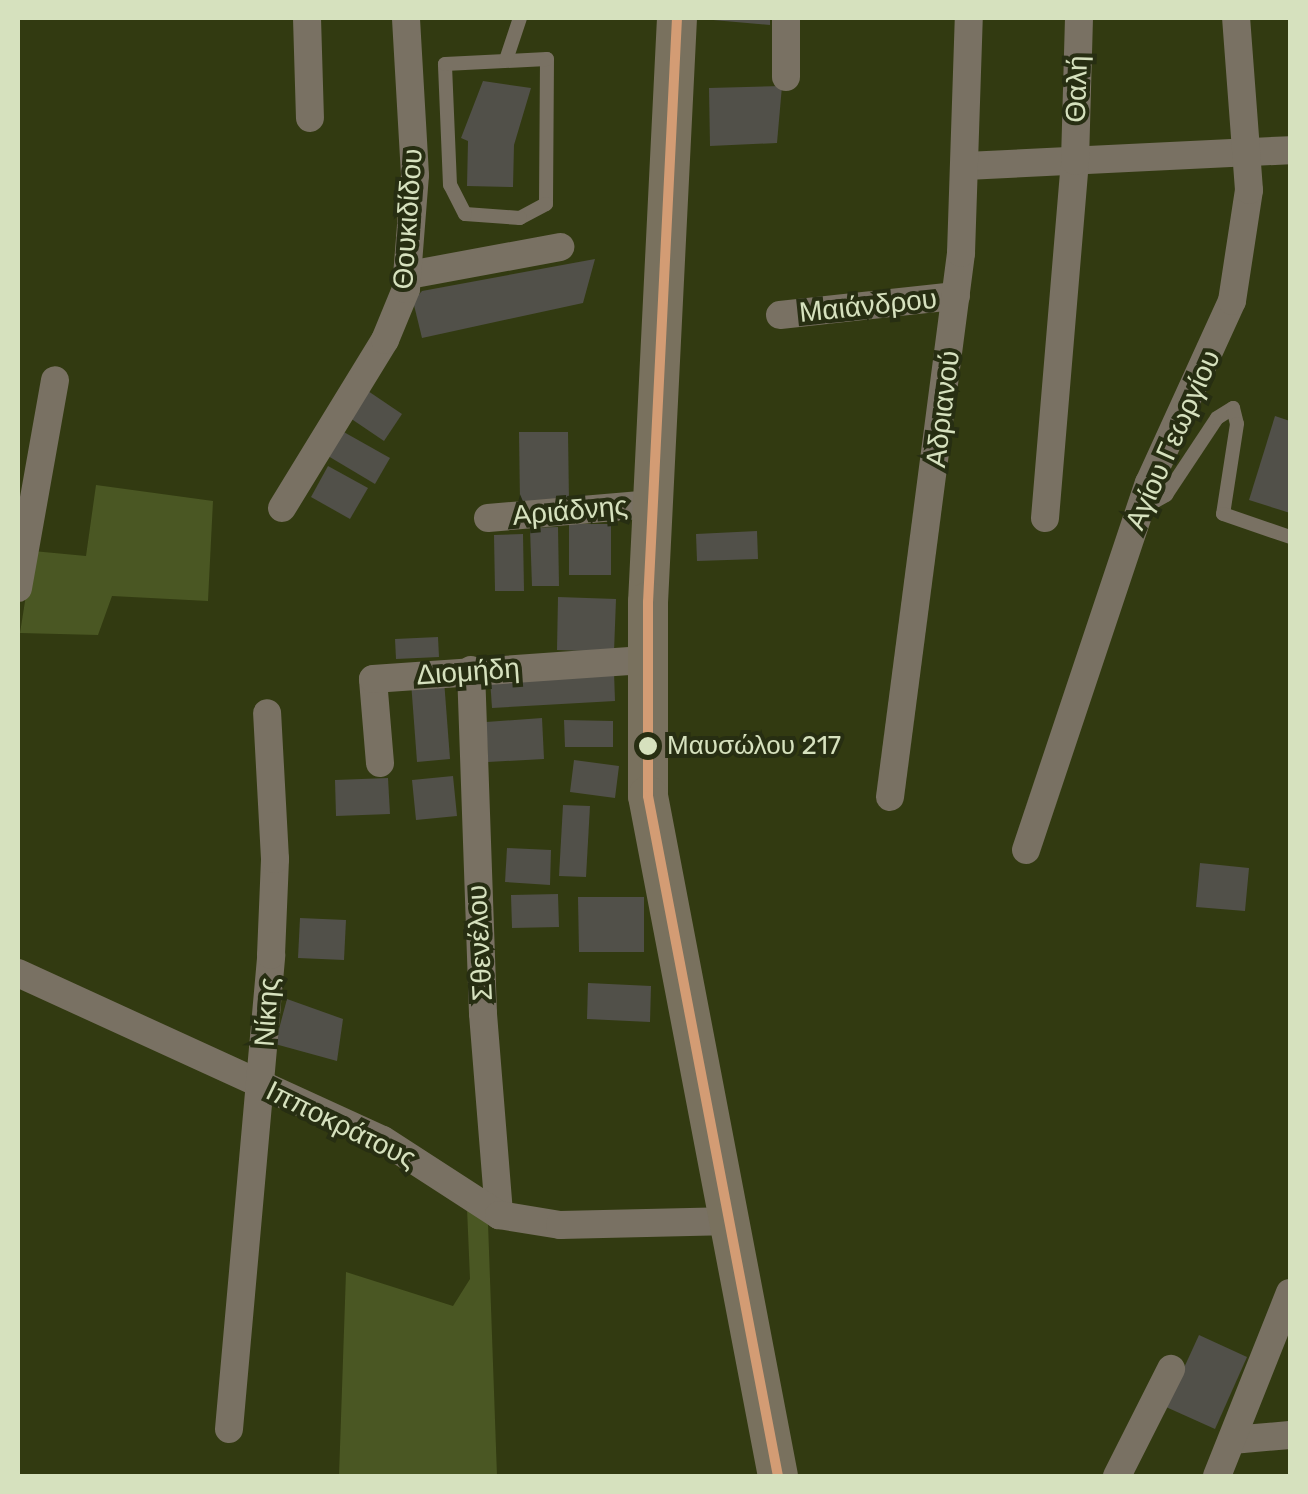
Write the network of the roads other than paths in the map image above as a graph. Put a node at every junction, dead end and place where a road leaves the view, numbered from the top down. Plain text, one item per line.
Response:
1 (307, 18) edge
2 (406, 18) edge
3 (520, 18) edge
4 (677, 18) edge
5 (786, 18) edge
6 (969, 18) edge
7 (1079, 18) edge
8 (1236, 18) edge
9 (506, 60) junction
10 (786, 78) dead end
11 (310, 118) dead end
12 (1247, 148) junction
13 (1290, 150) edge
14 (1075, 161) junction
15 (966, 166) junction
16 (560, 247) dead end
17 (409, 275) junction
18 (956, 296) junction
19 (780, 315) dead end
20 (55, 380) dead end
21 (652, 504) junction
22 (282, 508) dead end
23 (1140, 509) junction
24 (488, 518) dead end
25 (1045, 518) dead end
26 (1290, 537) edge
27 (18, 588) edge
28 (646, 660) junction
29 (471, 670) junction
30 (267, 714) dead end
31 (380, 763) dead end
32 (890, 798) dead end
33 (1026, 850) dead end
34 (18, 973) edge
35 (260, 1084) junction
36 (500, 1215) junction
37 (733, 1221) junction
38 (1290, 1293) edge
39 (1171, 1369) dead end
40 (229, 1430) dead end
41 (1290, 1435) edge
42 (1232, 1440) junction
43 (778, 1476) edge
44 (1117, 1476) edge
45 (1217, 1476) edge

1 - 11 street
2 - 17 street, Θουκιδίδου
3 - 9 lane
4 - 21 street
5 - 10 street
6 - 15 street, Αδριανού
7 - 14 street, Θαλή
8 - 12 street, Αγίου Γεωργίου
9 - 9 lane
12 - 13 street
12 - 14 street
12 - 23 street, Αγίου Γεωργίου
14 - 15 street
14 - 25 street, Θαλή
15 - 18 street, Αδριανού
16 - 17 street
17 - 22 street, Θουκιδίδου
18 - 19 street, Μαιάνδρου
18 - 32 street, Αδριανού
20 - 27 street
21 - 24 street, Αριάδνης
21 - 28 street
23 - 26 lane
23 - 33 street, Αγίου Γεωργίου
28 - 29 street, Διομήδη
28 - 37 street
29 - 31 street, Διομήδη
29 - 36 street, Σθενέλου
30 - 35 street, Νίκης
34 - 35 street, Ιπποκράτους
35 - 36 street, Ιπποκράτους
35 - 40 street, Νίκης
36 - 37 street, Ιπποκράτους
37 - 43 street
38 - 42 street
39 - 44 street
41 - 42 street
42 - 45 street

